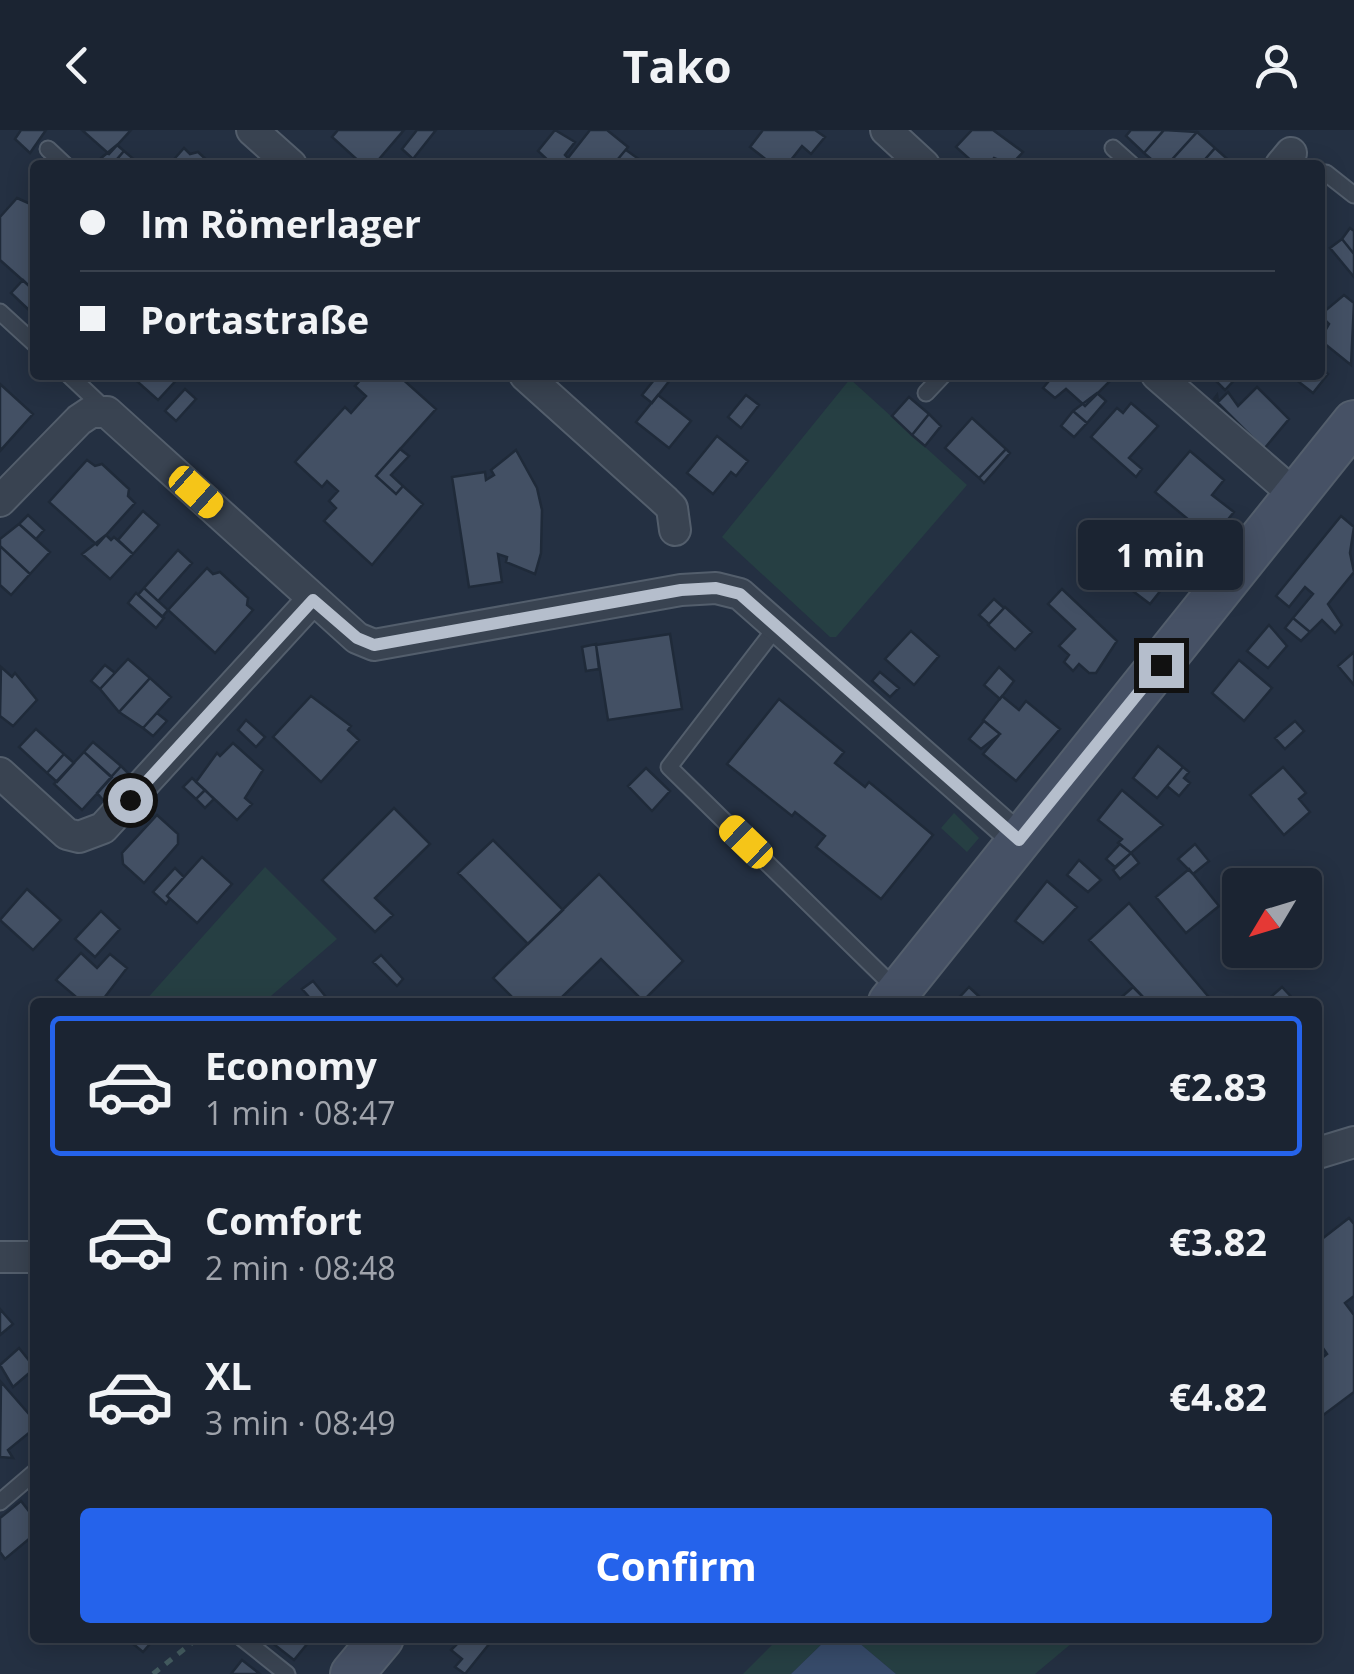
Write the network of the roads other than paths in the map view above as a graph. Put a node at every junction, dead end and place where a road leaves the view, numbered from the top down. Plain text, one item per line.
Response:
1 (252, 130) edge
2 (886, 130) edge
3 (1113, 148) dead end
4 (48, 150) dead end
5 (60, 160) edge
6 (285, 160) edge
7 (919, 160) edge
8 (1126, 160) edge
9 (1326, 173) dead end
10 (1354, 195) edge
11 (0, 312) edge
12 (30, 339) edge
13 (74, 380) edge
14 (531, 380) edge
15 (938, 380) edge
16 (1164, 380) edge
17 (926, 393) dead end
18 (108, 412) junction
19 (1354, 422) edge
20 (1295, 495) junction
21 (0, 501) edge
22 (675, 530) dead end
23 (313, 600) junction
24 (778, 625) junction
25 (0, 774) edge
26 (1019, 840) junction
27 (895, 997) edge
28 (1354, 1142) edge
29 (1322, 1152) edge
30 (0, 1257) edge
31 (30, 1257) edge
32 (30, 1476) edge
33 (0, 1502) edge
34 (248, 1643) edge
35 (378, 1643) edge
36 (288, 1674) edge
37 (352, 1674) edge

1 - 6 street
2 - 7 street
3 - 8 lane
4 - 5 lane
9 - 10 lane
11 - 12 lane
13 - 18 lane
14 - 22 street
15 - 17 lane
16 - 20 street
18 - 21 street
18 - 23 street
19 - 20 main road
20 - 26 main road
23 - 24 street
23 - 25 street
24 - 26 street
24 - 27 lane
26 - 27 main road
28 - 29 street
30 - 31 street
32 - 33 lane
34 - 36 lane
35 - 37 main road

